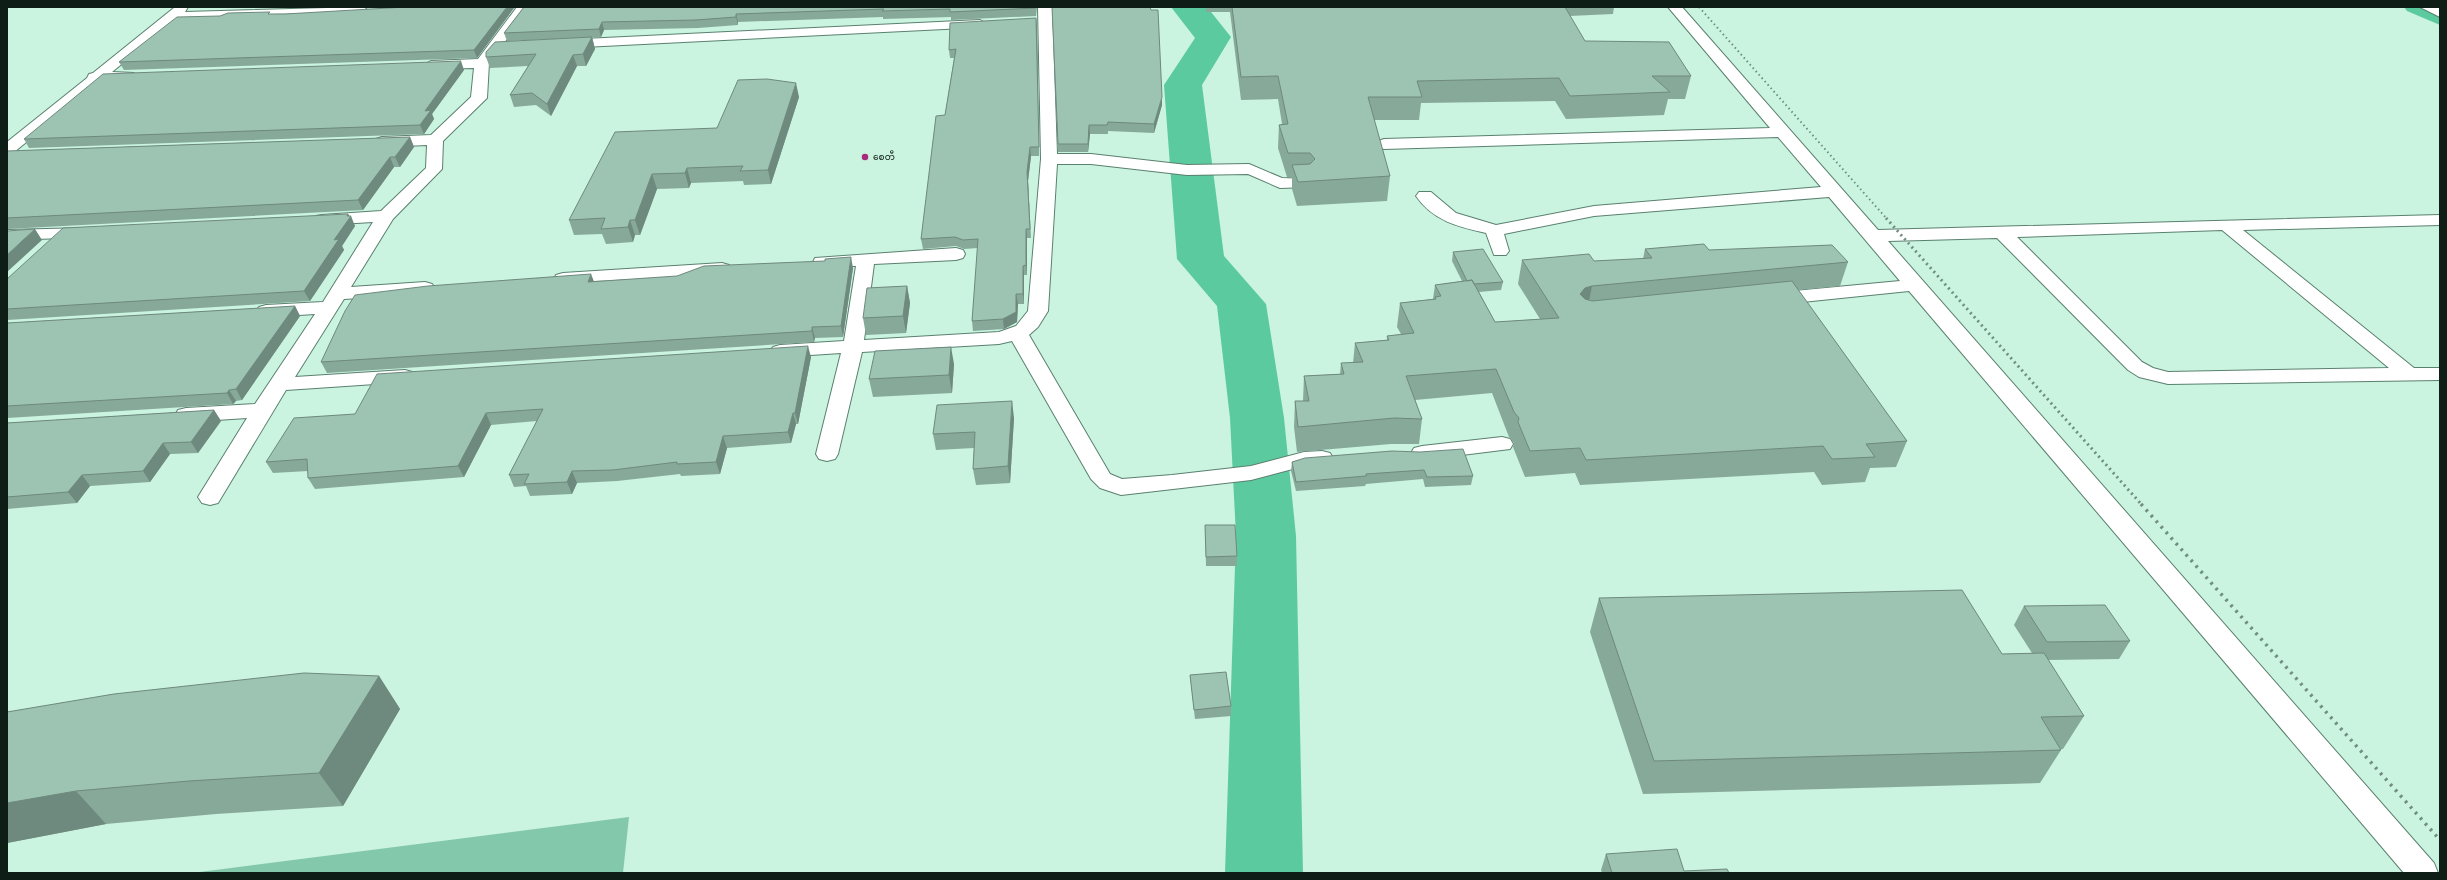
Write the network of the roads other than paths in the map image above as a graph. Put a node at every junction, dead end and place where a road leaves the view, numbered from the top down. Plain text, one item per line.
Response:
1 (183, 7) edge
2 (524, 7) edge
3 (1675, 7) edge
4 (2428, 7) edge
5 (370, 10) edge
6 (2440, 13) edge
7 (1040, 16) edge
8 (171, 17) junction
9 (990, 24) edge
10 (549, 45) edge
11 (482, 63) junction
12 (419, 65) edge
13 (142, 76) edge
14 (94, 77) junction
15 (1783, 132) junction
16 (435, 140) junction
17 (364, 142) edge
18 (1384, 144) dead end
19 (7, 150) edge
20 (31, 154) edge
21 (7, 155) edge
22 (1049, 158) junction
23 (1303, 184) edge
24 (1834, 191) junction
25 (1425, 196) dead end
26 (386, 216) junction
27 (307, 220) edge
28 (2440, 220) edge
29 (2226, 225) junction
30 (1496, 230) junction
31 (2001, 231) junction
32 (102, 232) edge
33 (62, 234) junction
34 (7, 236) edge
35 (1873, 236) junction
36 (1500, 251) dead end
37 (40, 254) edge
38 (956, 254) dead end
39 (866, 259) junction
40 (803, 263) edge
41 (740, 268) edge
42 (543, 280) edge
43 (1915, 285) junction
44 (440, 287) edge
45 (334, 300) junction
46 (1751, 301) edge
47 (251, 312) edge
48 (1019, 335) junction
49 (853, 346) junction
50 (757, 353) edge
51 (2440, 374) edge
52 (423, 375) edge
53 (2410, 375) junction
54 (280, 384) junction
55 (262, 410) junction
56 (166, 416) edge
57 (1502, 444) dead end
58 (1398, 452) edge
59 (827, 454) dead end
60 (1340, 456) edge
61 (210, 497) dead end
62 (2423, 873) edge

1 - 8 street
2 - 11 street
3 - 15 street
4 - 6 street
5 - 8 street
7 - 22 street
8 - 14 street
9 - 10 street
11 - 12 street
11 - 16 street
13 - 14 street
14 - 19 street
15 - 18 street
15 - 24 street
16 - 17 street
16 - 26 street
20 - 21 street
22 - 23 street
22 - 48 street
24 - 30 street
24 - 35 street
25 - 30 street
26 - 27 street
26 - 45 street
28 - 29 street
29 - 31 street
29 - 53 street
30 - 36 street
31 - 35 street
31 - 53 street
32 - 33 street
33 - 34 street
33 - 37 street
35 - 43 street
38 - 39 street
39 - 40 street
39 - 49 street
41 - 42 street
43 - 46 street
43 - 62 street
44 - 45 street
45 - 47 street
45 - 54 street
48 - 49 street
48 - 60 street
49 - 50 street
49 - 59 street
51 - 53 street
52 - 54 street
54 - 55 street
55 - 56 street
55 - 61 street
57 - 58 street

